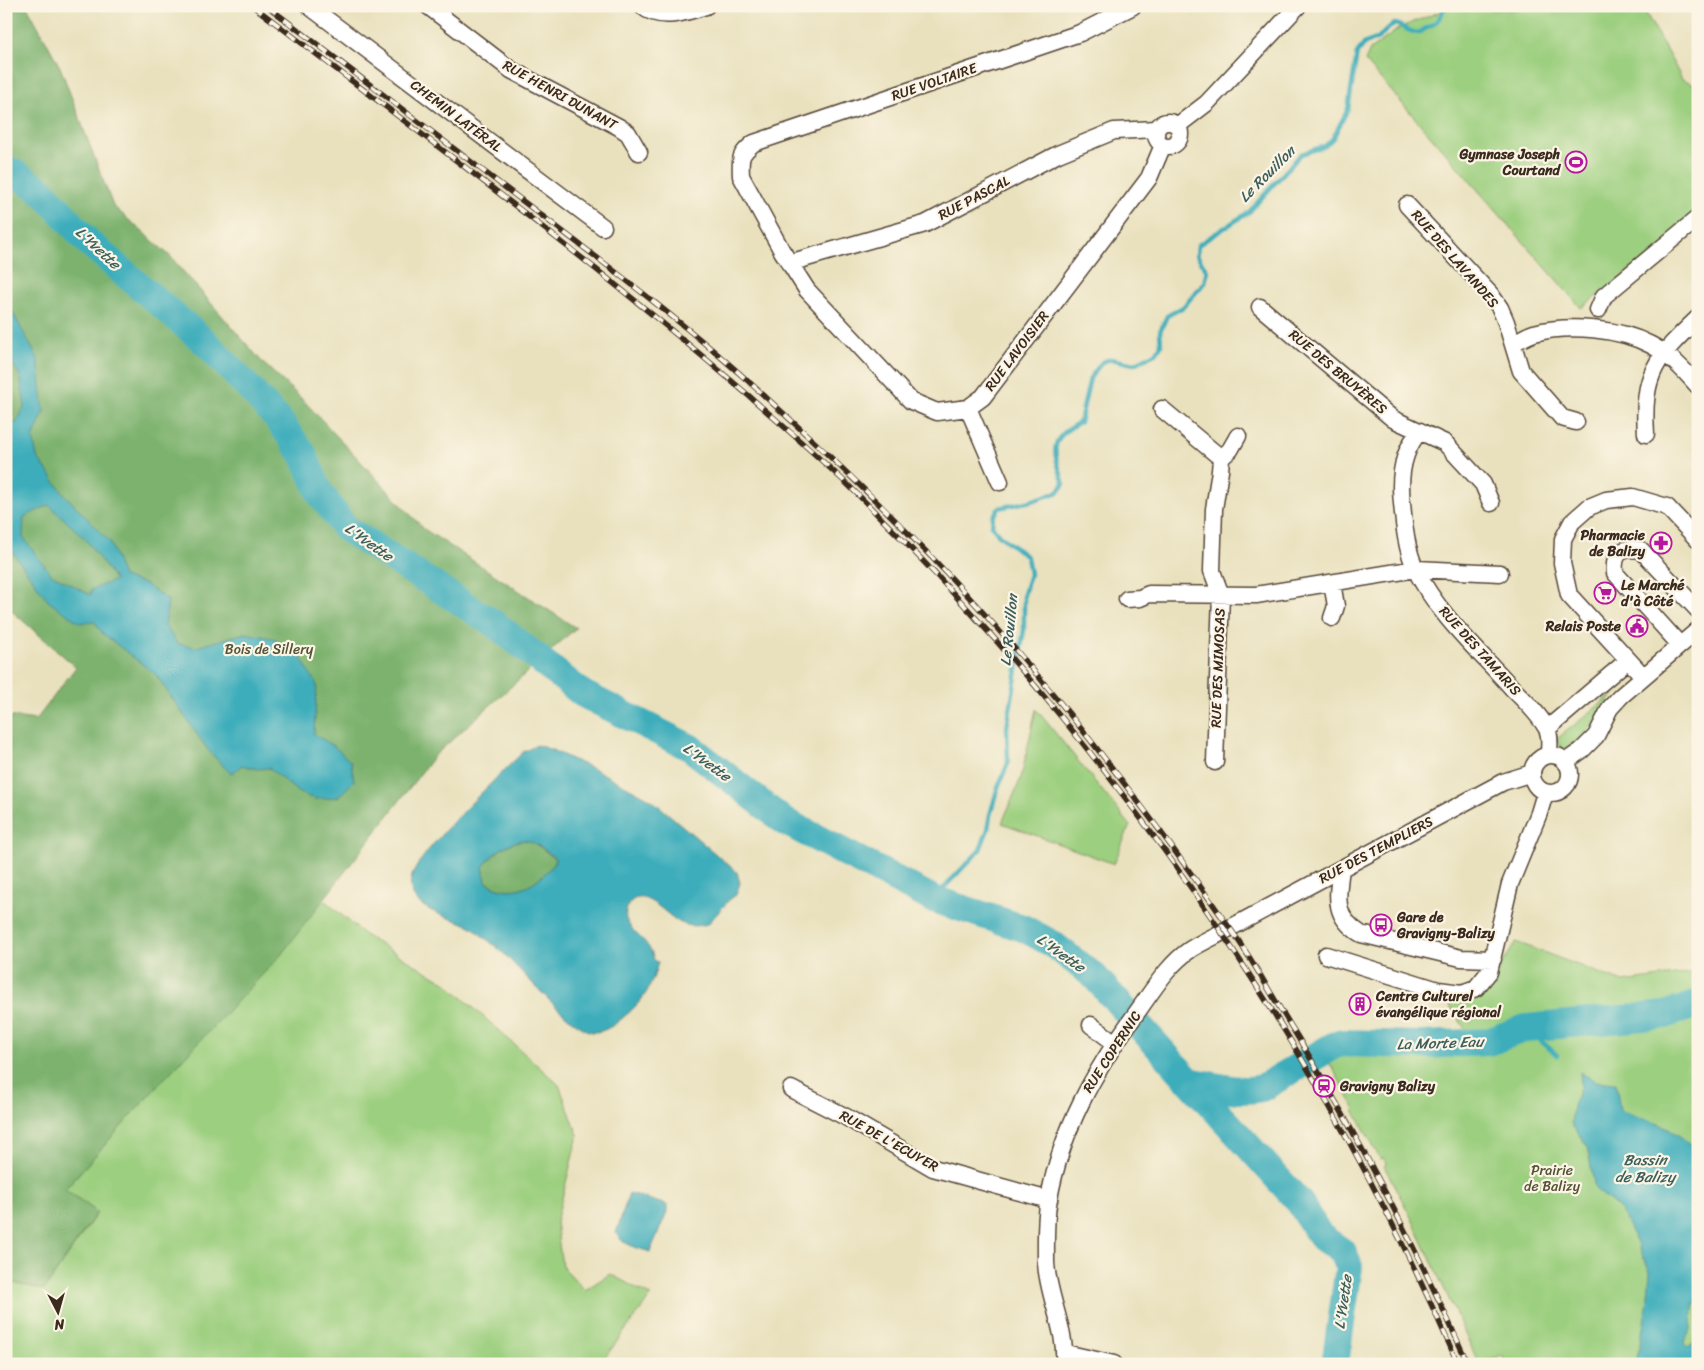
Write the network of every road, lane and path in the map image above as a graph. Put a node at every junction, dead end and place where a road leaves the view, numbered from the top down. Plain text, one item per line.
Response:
1 (309, 6) edge
2 (428, 6) edge
3 (642, 6) edge
4 (706, 6) edge
5 (1133, 6) edge
6 (1298, 6) edge
7 (1177, 126) junction
8 (1156, 130) junction
9 (1163, 145) junction
10 (640, 152) dead end
11 (1407, 205) dead end
12 (1698, 218) edge
13 (603, 227) dead end
14 (789, 263) junction
15 (1260, 307) dead end
16 (1598, 310) dead end
17 (1698, 318) edge
18 (1513, 343) junction
19 (1664, 353) junction
20 (1698, 386) edge
21 (968, 408) junction
22 (1162, 408) dead end
23 (1576, 422) dead end
24 (1420, 431) junction
25 (1646, 434) dead end
26 (1238, 436) dead end
27 (1221, 458) junction
28 (1000, 482) dead end
29 (1491, 503) dead end
30 (1698, 540) edge
31 (1416, 569) junction
32 (1500, 573) dead end
33 (1332, 583) junction
34 (1221, 596) junction
35 (1128, 599) dead end
36 (1698, 610) edge
37 (1332, 618) dead end
38 (1698, 630) edge
39 (1680, 645) junction
40 (1628, 660) junction
41 (1643, 676) junction
42 (1547, 729) junction
43 (1549, 755) junction
44 (1215, 762) dead end
45 (1566, 762) junction
46 (1532, 773) junction
47 (1545, 792) junction
48 (1341, 869) junction
49 (1222, 932) joint
50 (1326, 955) dead end
51 (1493, 959) junction
52 (1091, 1025) dead end
53 (1117, 1040) junction
54 (791, 1089) dead end
55 (1048, 1200) junction
56 (1065, 1358) edge
57 (1114, 1364) edge

1 - 13 street, CHEMIN LATÉRAL
2 - 10 street, RUE HENRI DUNANT
3 - 4 street
5 - 14 street, RUE VOLTAIRE
6 - 7 street
7 - 8 street
7 - 9 street
8 - 9 street
8 - 14 street, RUE PASCAL
9 - 21 street, RUE LAVOISIER
11 - 18 street, RUE DES LAVANDES
12 - 16 street
14 - 21 street
15 - 24 street, RUE DES BRUYÈRES
17 - 19 street
18 - 19 street
18 - 23 street, RUE DES LAVANDES
19 - 20 street
19 - 25 street
21 - 28 street
22 - 27 street
24 - 29 street, RUE DES BRUYÈRES
24 - 31 street, RUE DES TAMARIS
26 - 27 street
27 - 34 street, RUE DES MIMOSAS
30 - 40 street
31 - 32 street
31 - 33 street
31 - 42 street, RUE DES TAMARIS
33 - 34 street
33 - 37 street
34 - 35 street
34 - 44 street, RUE DES MIMOSAS
36 - 39 street
38 - 39 street
39 - 41 street
40 - 41 street
40 - 42 street
41 - 45 street
42 - 43 street
43 - 45 street
43 - 46 street
45 - 47 street
46 - 47 street
46 - 48 street, RUE DES TEMPLIERS
47 - 51 street
48 - 49 street, RUE DES TEMPLIERS
48 - 51 street
49 - 53 street, RUE COPERNIC
50 - 51 street
52 - 53 street
53 - 55 street, RUE COPERNIC
54 - 55 street, RUE DE L'ECUYER
55 - 56 street, RUE COPERNIC
56 - 57 street, RUE COPERNIC

